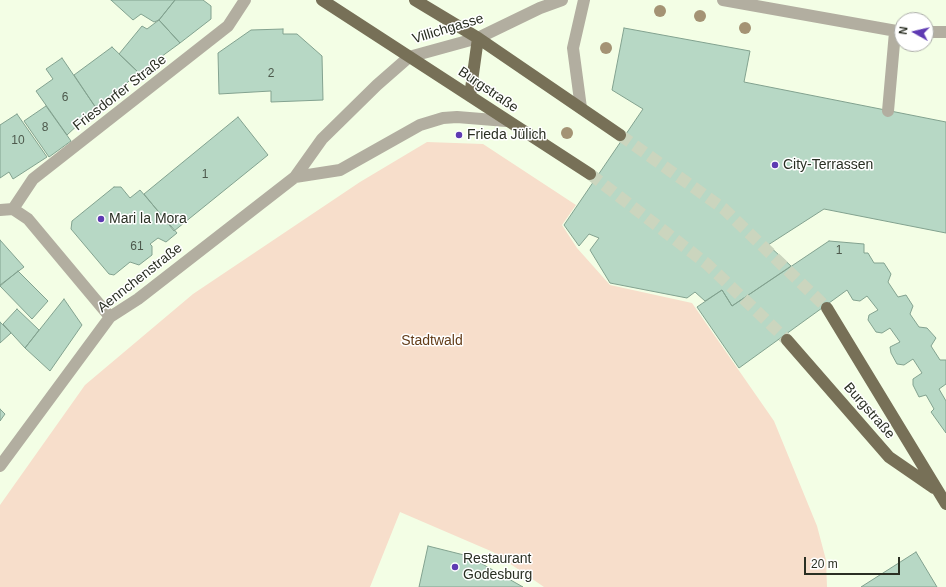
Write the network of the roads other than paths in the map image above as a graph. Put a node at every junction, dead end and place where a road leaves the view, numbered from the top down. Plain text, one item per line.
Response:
1 (245, 0) edge
2 (322, 0) edge
3 (414, 0) edge
4 (562, 0) edge
5 (584, 0) edge
6 (723, 0) edge
7 (894, 31) edge
8 (934, 32) edge
9 (946, 32) edge
10 (478, 38) junction
11 (895, 52) edge
12 (409, 57) junction
13 (470, 96) junction
14 (581, 108) junction
15 (888, 111) dead end
16 (506, 121) junction
17 (620, 135) tunnel mouth
18 (590, 174) tunnel mouth
19 (295, 177) junction
20 (13, 209) junction
21 (0, 210) edge
22 (827, 308) tunnel mouth
23 (110, 317) junction
24 (787, 340) tunnel mouth
25 (0, 466) edge
26 (938, 491) junction
27 (946, 504) edge

1 - 20 street, Friesdorfer Straße
2 - 12 main road, Burgstraße
3 - 10 main road
4 - 10 street, Villichgasse
5 - 14 street
6 - 7 street
8 - 9 street
10 - 12 street, Villichgasse
10 - 13 main road
10 - 14 main road
11 - 15 street
12 - 13 main road, Burgstraße
12 - 19 street, Aennchenstraße
13 - 16 main road, Burgstraße
14 - 17 main road
16 - 18 main road, Burgstraße
16 - 19 street, Aennchenstraße
19 - 23 street, Aennchenstraße
20 - 21 street
20 - 23 street
22 - 26 main road, Burgstraße
23 - 25 street, Aennchenstraße
24 - 26 main road, Burgstraße
26 - 27 main road, Burgstraße

